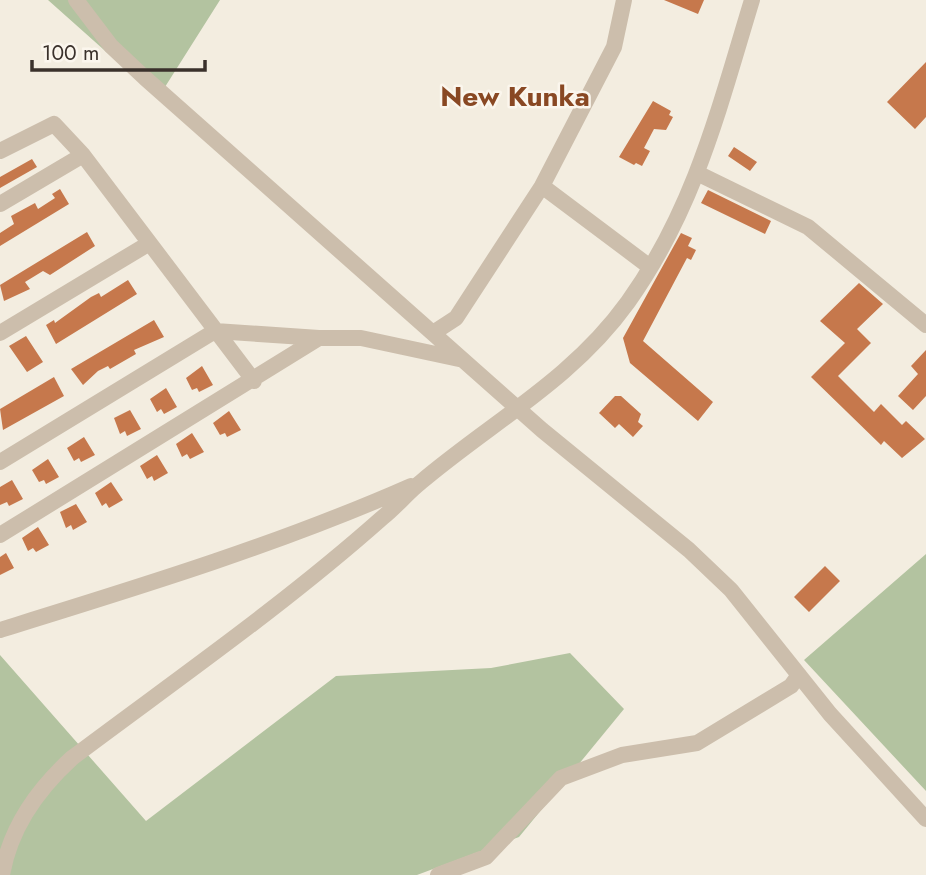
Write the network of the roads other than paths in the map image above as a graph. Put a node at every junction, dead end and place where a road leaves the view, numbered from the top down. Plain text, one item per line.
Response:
1 (76, 0) edge
2 (624, 0) edge
3 (752, 0) edge
4 (0, 151) edge
5 (83, 155) junction
6 (699, 174) junction
7 (542, 186) junction
8 (0, 204) edge
9 (148, 244) junction
10 (650, 267) junction
11 (926, 325) edge
12 (215, 331) junction
13 (0, 332) edge
14 (433, 333) junction
15 (319, 338) junction
16 (462, 360) junction
17 (254, 381) junction
18 (517, 407) junction
19 (0, 462) edge
20 (419, 483) junction
21 (0, 535) edge
22 (0, 630) edge
23 (799, 675) junction
24 (926, 819) edge
25 (2, 875) edge
26 (438, 875) edge

1 - 14 street
2 - 7 street
3 - 6 street
4 - 5 street
5 - 8 street
5 - 9 street
6 - 10 street
6 - 11 street
7 - 10 street
7 - 14 street
9 - 12 street
9 - 13 street
10 - 18 street
12 - 15 street
12 - 17 street
12 - 19 street
14 - 16 street
15 - 16 street
15 - 17 street
16 - 18 street
17 - 21 street
18 - 20 street
18 - 23 street
20 - 22 street
20 - 25 street
23 - 24 street
23 - 26 street

